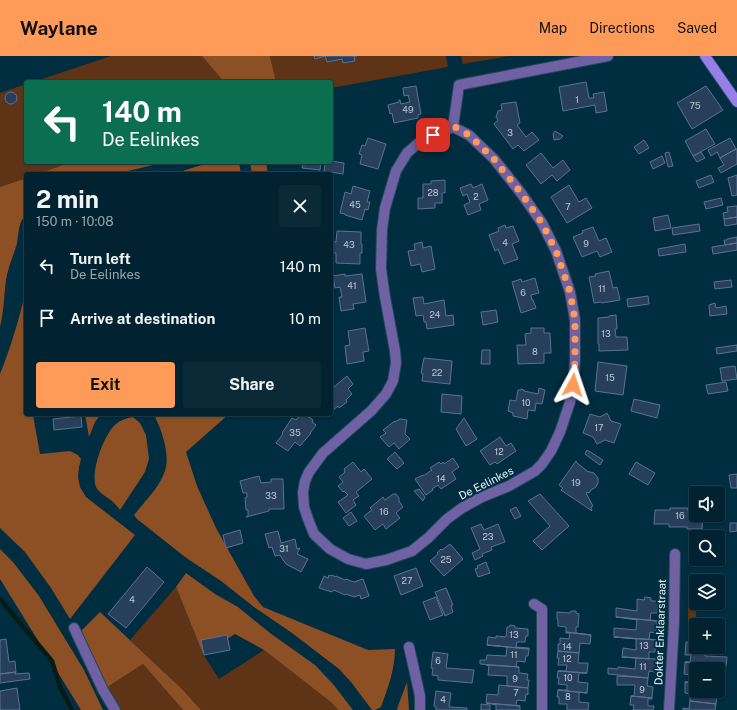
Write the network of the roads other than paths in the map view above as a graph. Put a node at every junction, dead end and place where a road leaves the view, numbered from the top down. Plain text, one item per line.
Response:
1 (608, 56) edge
2 (705, 56) edge
3 (737, 102) edge
4 (453, 126) junction
5 (675, 554) dead end
6 (534, 604) dead end
7 (74, 628) dead end
8 (409, 647) dead end
9 (116, 710) edge
10 (420, 710) edge
11 (542, 710) edge
12 (669, 710) edge

1 - 4 street
2 - 3 street
4 - 4 street, De Eelinkes
5 - 12 street, Dokter Enklaarstraat
6 - 11 street
7 - 9 street
8 - 10 street

